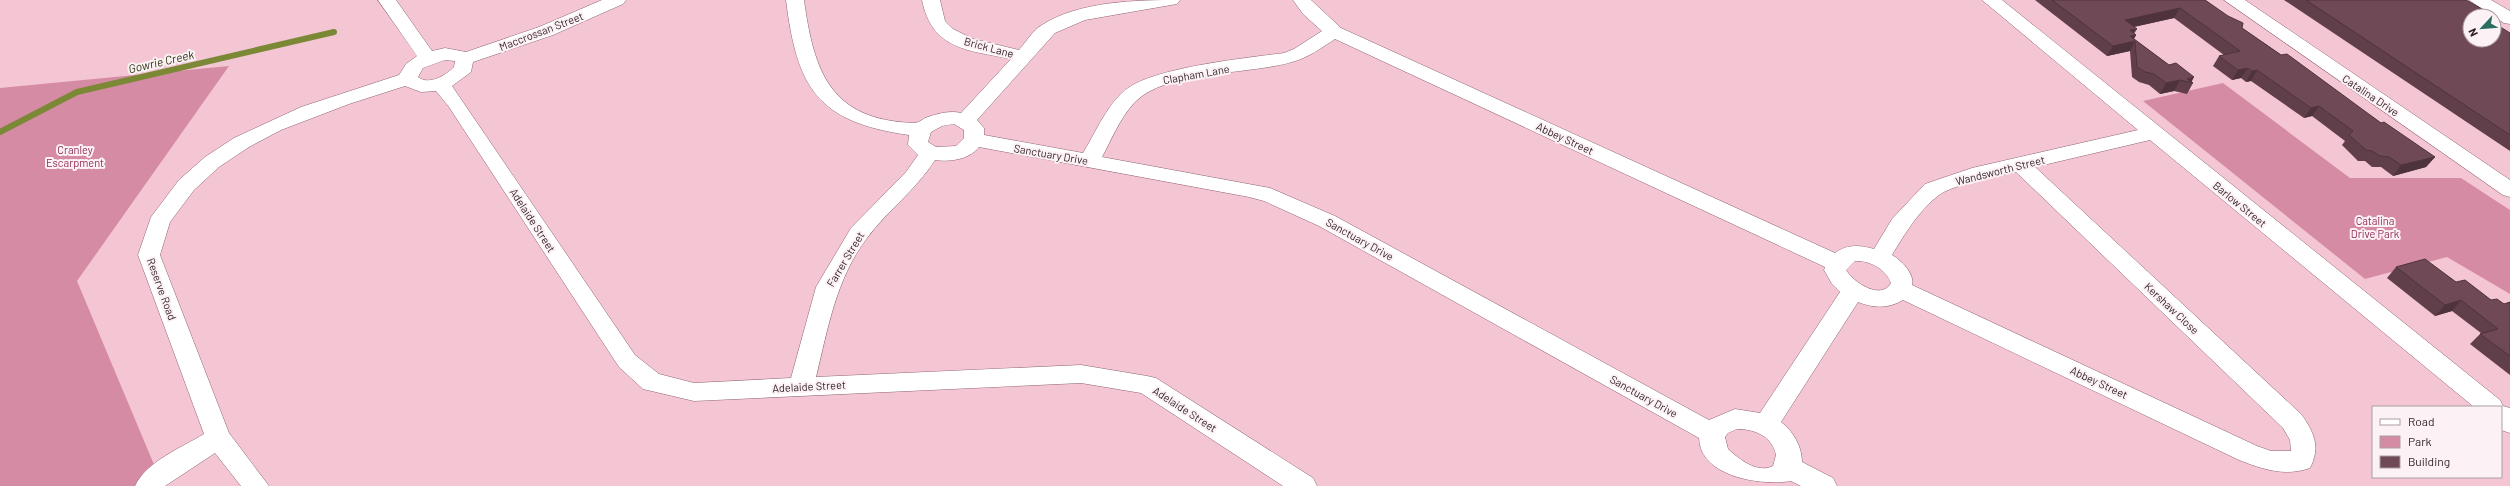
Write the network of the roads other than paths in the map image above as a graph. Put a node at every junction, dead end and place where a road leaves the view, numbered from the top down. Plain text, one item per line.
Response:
1 (387, 0) edge
2 (617, 0) edge
3 (795, 0) edge
4 (931, 0) edge
5 (1171, 0) edge
6 (1302, 0) edge
7 (1991, 0) edge
8 (2233, 0) edge
9 (2478, 0) edge
10 (2510, 20) edge
11 (1334, 32) junction
12 (1022, 56) junction
13 (428, 58) junction
14 (464, 60) junction
15 (408, 79) junction
16 (440, 84) junction
17 (920, 130) junction
18 (970, 130) junction
19 (2152, 133) junction
20 (929, 153) junction
21 (1089, 160) junction
22 (2020, 165) junction
23 (2510, 190) edge
24 (1879, 258) junction
25 (1837, 263) junction
26 (1900, 289) junction
27 (1853, 292) junction
28 (801, 387) junction
29 (2490, 406) edge
30 (2502, 416) edge
31 (2510, 423) edge
32 (1765, 426) junction
33 (1712, 433) junction
34 (218, 438) junction
35 (2302, 461) joint
36 (1788, 467) junction
37 (1727, 479) edge
38 (148, 486) edge
39 (256, 486) edge
40 (1304, 486) edge
41 (1824, 486) edge

1 - 13 street
2 - 14 street, Maccrossan Street
3 - 17 street
4 - 12 street, Brick Lane
5 - 12 street
6 - 11 street, Abbey Street
7 - 19 street, Barlow Street
8 - 23 street, Catalina Drive
9 - 10 street
11 - 21 street, Clapham Lane
11 - 25 street, Abbey Street
12 - 18 street
13 - 14 street
13 - 15 street
14 - 16 street
15 - 16 street
15 - 34 street, Reserve Road
16 - 28 street, Adelaide Street
17 - 18 street
17 - 20 street
18 - 20 street
18 - 21 street, Sanctuary Drive
19 - 22 street, Wandsworth Street
19 - 29 street, Barlow Street
20 - 28 street, Farrer Street
21 - 33 street, Sanctuary Drive
22 - 24 street, Wandsworth Street
22 - 35 street, Kershaw Close
24 - 25 street
24 - 26 street
25 - 27 street
26 - 27 street
26 - 35 street, Abbey Street
27 - 32 street
28 - 40 street, Adelaide Street
30 - 31 street
32 - 33 street
32 - 36 street
33 - 37 street
34 - 38 street
34 - 39 street, Reserve Road
36 - 37 street
36 - 41 street

